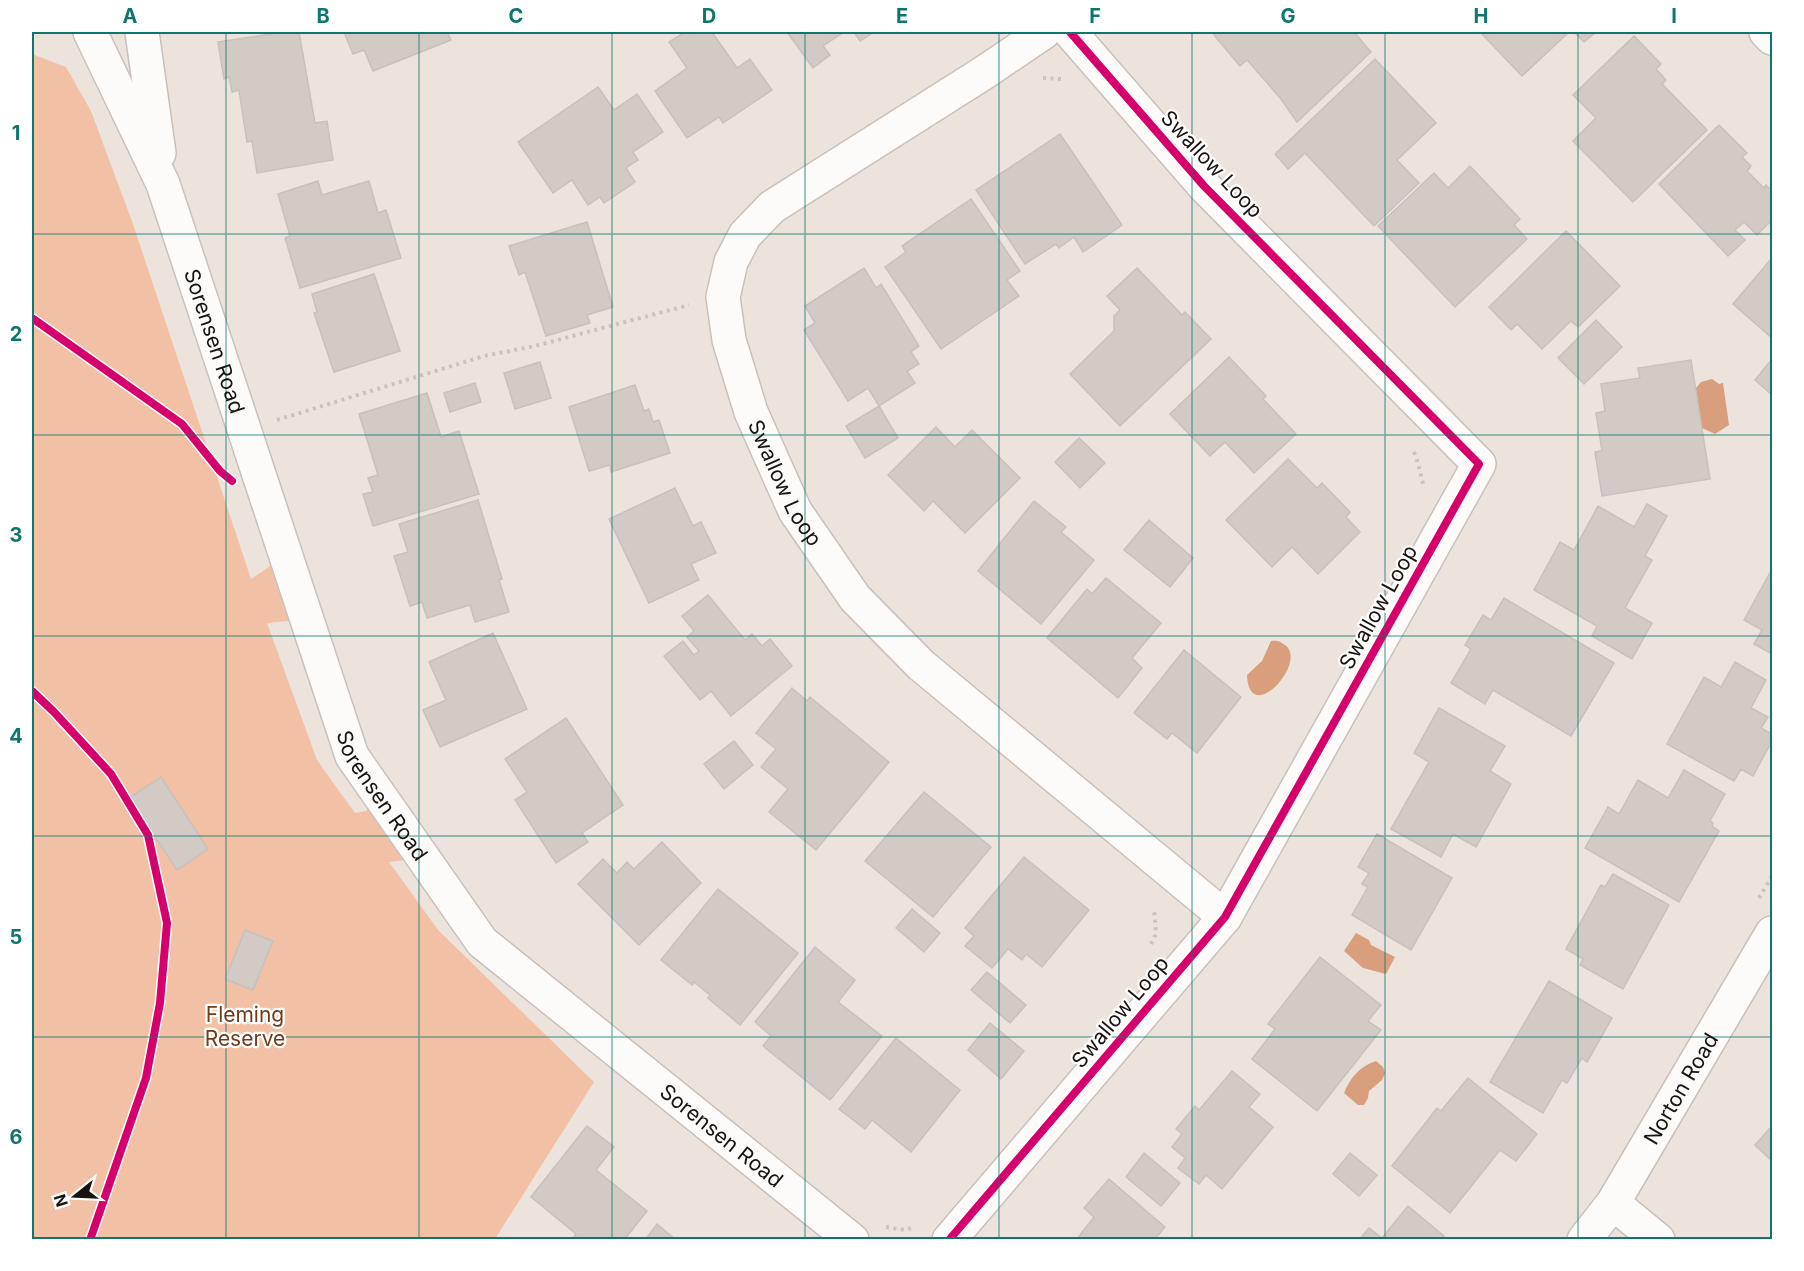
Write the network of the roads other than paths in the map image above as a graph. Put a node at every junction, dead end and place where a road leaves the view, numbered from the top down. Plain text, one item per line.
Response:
1 (90, 32) edge
2 (142, 32) edge
3 (1044, 32) edge
4 (1070, 32) edge
5 (1766, 32) edge
6 (1773, 38) edge
7 (164, 184) junction
8 (1225, 916) junction
9 (1773, 933) edge
10 (1613, 1203) junction
11 (867, 1233) edge
12 (951, 1238) edge
13 (1584, 1239) edge
14 (1658, 1239) edge

1 - 7 street, Sorensen Road
2 - 7 street, Sorensen Road
3 - 8 street, Swallow Loop
4 - 8 street, Swallow Loop
5 - 6 street
7 - 11 street, Sorensen Road
8 - 12 street, Swallow Loop
9 - 10 street, Norton Road
10 - 13 street, Norton Road
10 - 14 street

